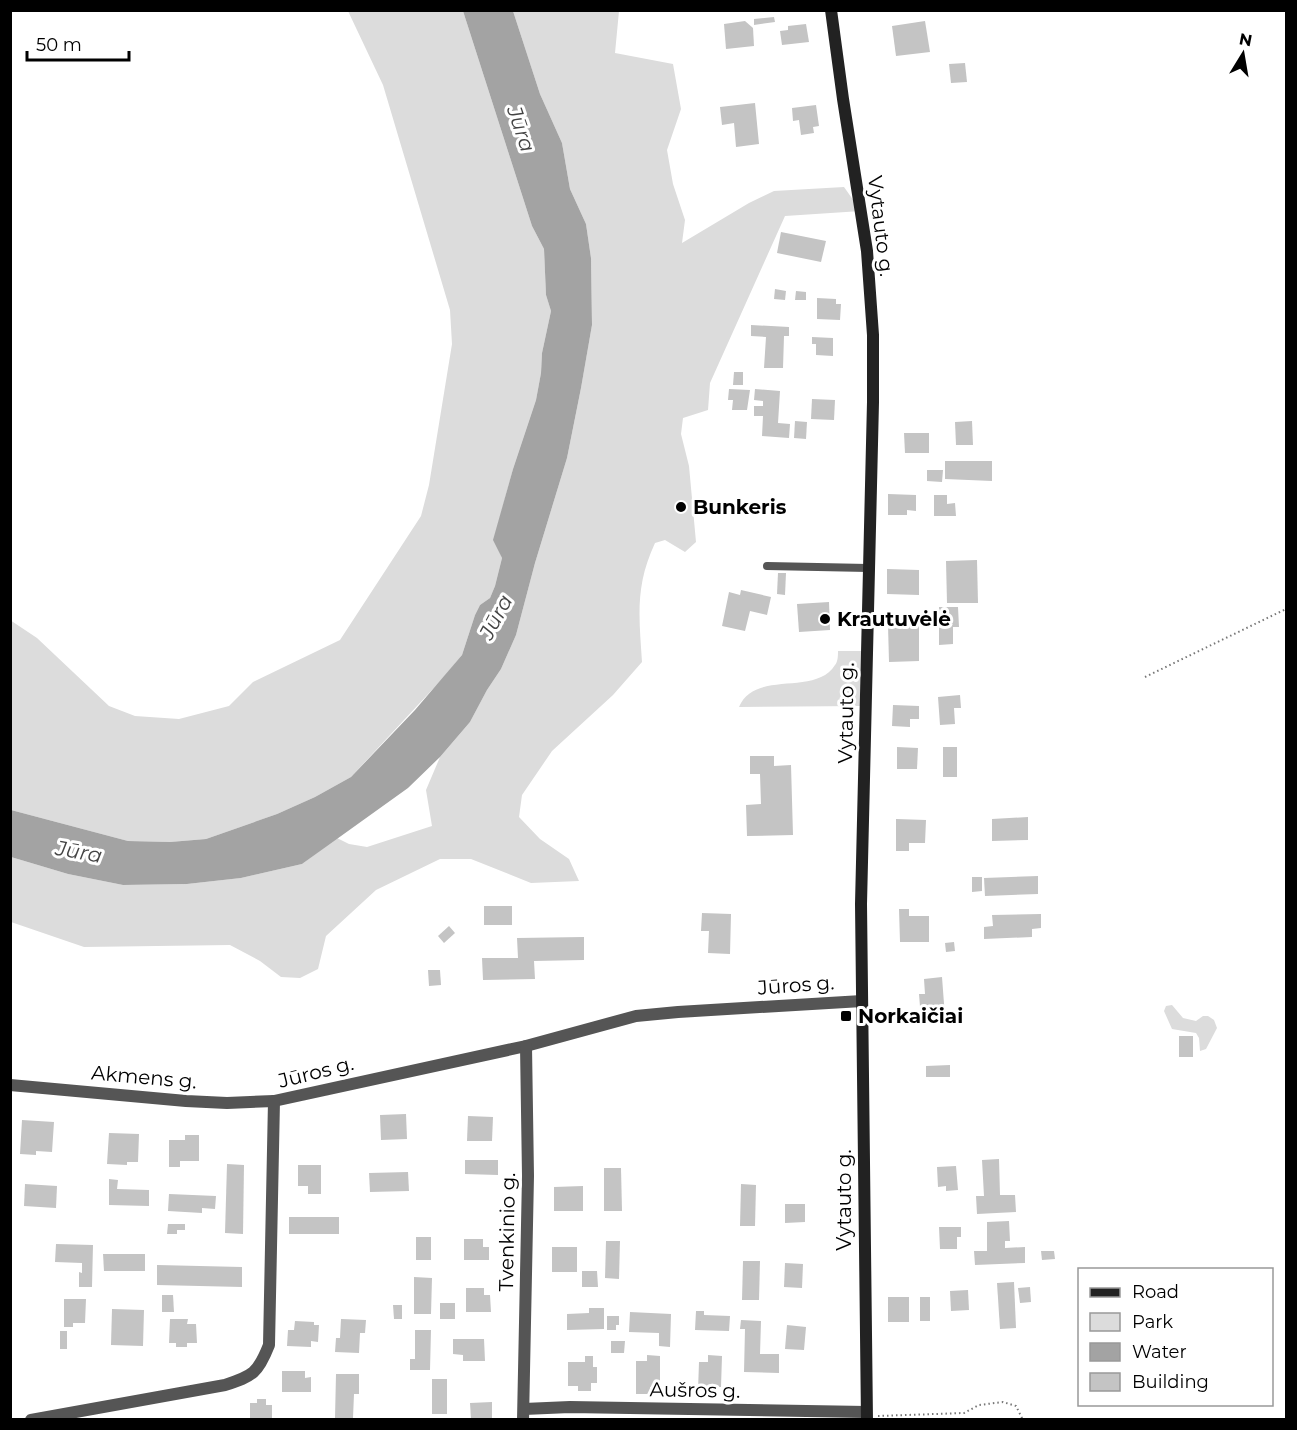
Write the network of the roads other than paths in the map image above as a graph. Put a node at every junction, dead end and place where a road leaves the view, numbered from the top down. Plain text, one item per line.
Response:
1 (831, 10) edge
2 (767, 566) dead end
3 (868, 568) junction
4 (862, 1001) junction
5 (526, 1046) junction
6 (10, 1085) edge
7 (274, 1101) junction
8 (524, 1414) edge
9 (866, 1416) edge
10 (31, 1419) edge

1 - 3 main road, Vytauto g.
2 - 3 lane
3 - 4 main road, Vytauto g.
4 - 5 street, Jūros g.
4 - 9 main road, Vytauto g.
5 - 7 street, Jūros g.
5 - 8 street, Tvenkinio g.
6 - 7 street, Akmens g.
7 - 10 street, Jūros g.
8 - 9 street, Aušros g.

